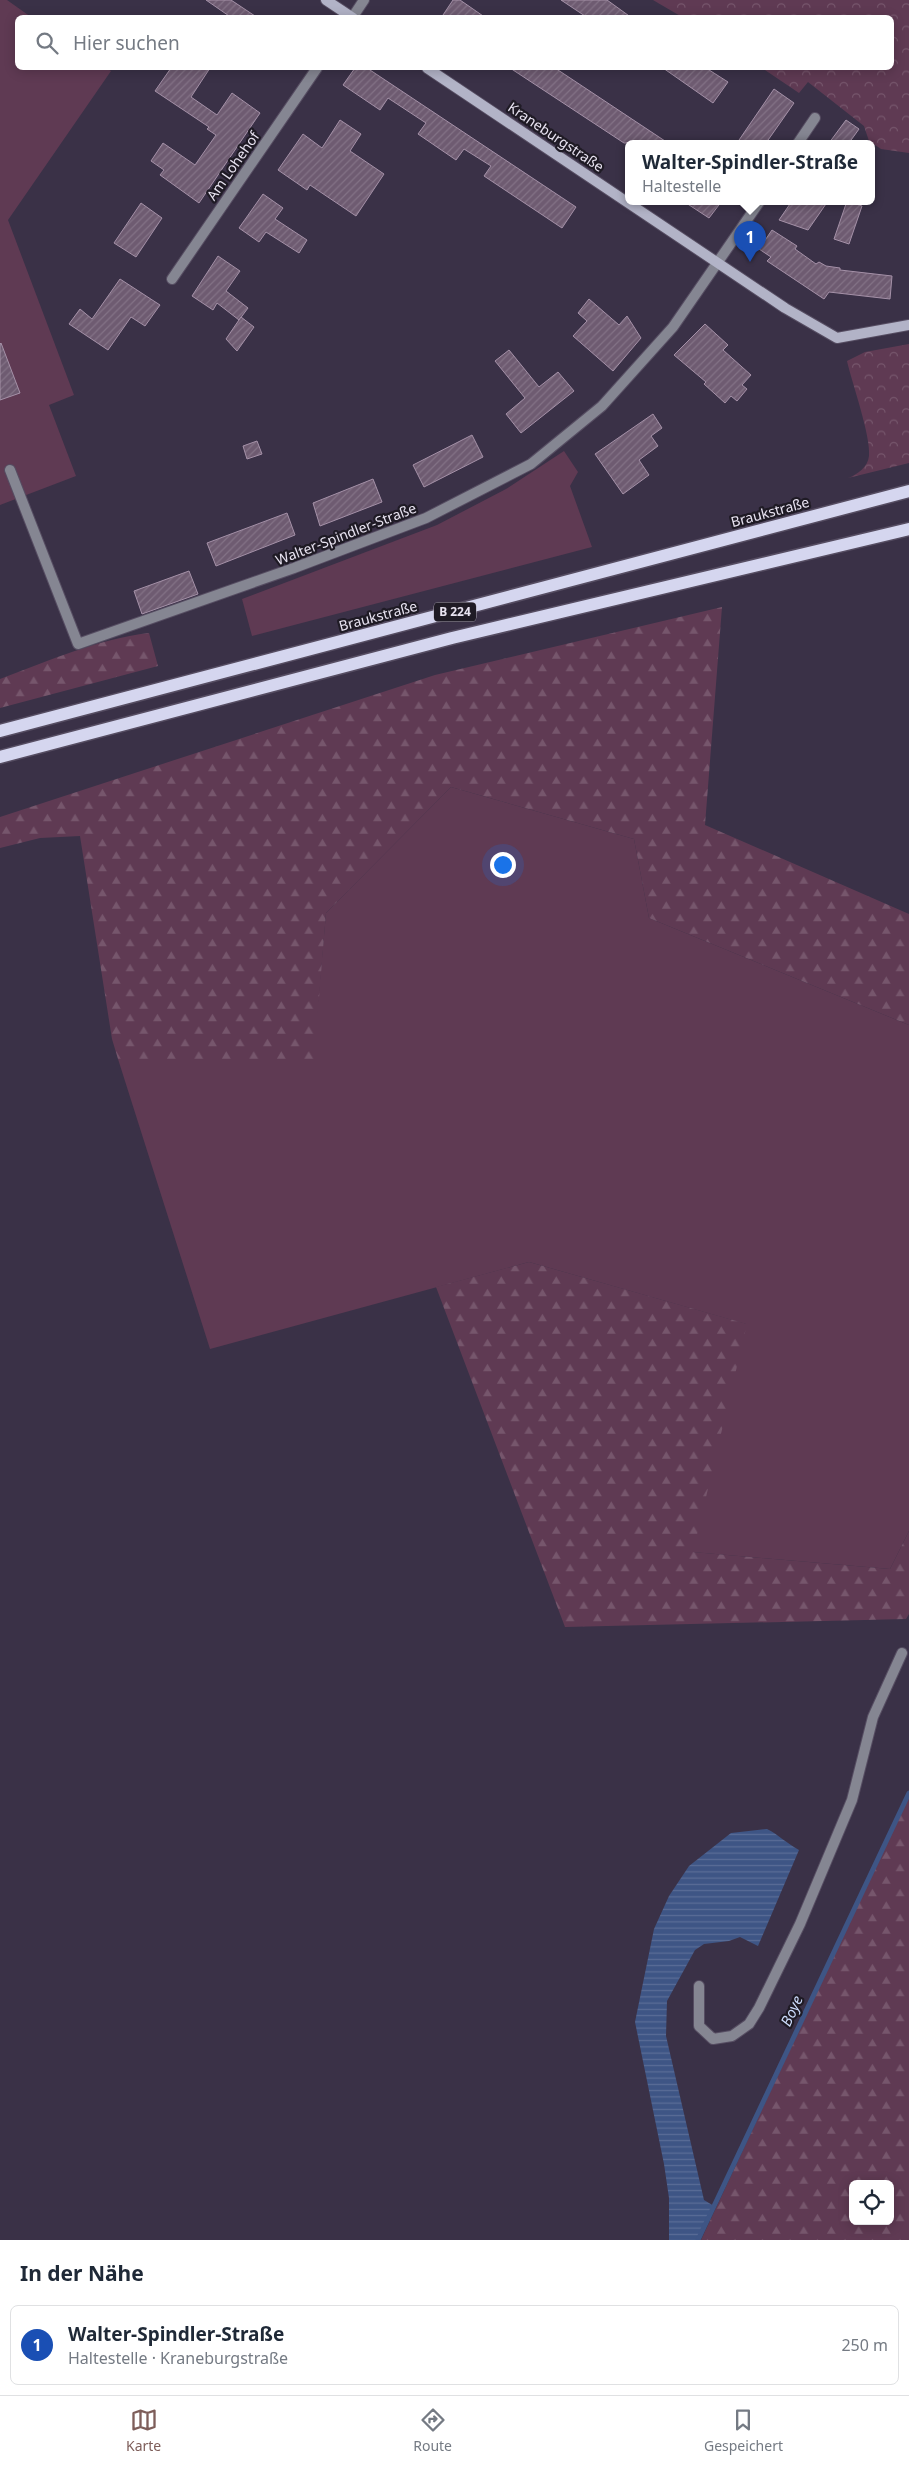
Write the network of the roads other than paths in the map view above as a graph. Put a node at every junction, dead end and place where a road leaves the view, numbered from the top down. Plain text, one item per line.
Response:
1 (326, 0) edge
2 (364, 0) edge
3 (349, 15) edge
4 (353, 15) edge
5 (316, 70) edge
6 (430, 70) edge
7 (815, 118) dead end
8 (800, 140) edge
9 (625, 200) edge
10 (633, 205) edge
11 (757, 205) edge
12 (719, 262) junction
13 (172, 279) dead end
14 (909, 325) edge
15 (10, 470) dead end
16 (909, 491) edge
17 (909, 529) edge
18 (0, 731) edge
19 (0, 758) edge
20 (902, 1653) dead end
21 (699, 1986) dead end

1 - 3 street
2 - 4 street
5 - 13 street, Am Lohehof
6 - 9 street, Kraneburgstraße
7 - 8 street
10 - 12 street, Kraneburgstraße
11 - 12 street
12 - 14 street, Kraneburgstraße
12 - 15 street, Walter-Spindler-Straße
16 - 18 main road, Braukstraße / B 224
17 - 19 main road, B 224
20 - 21 street

